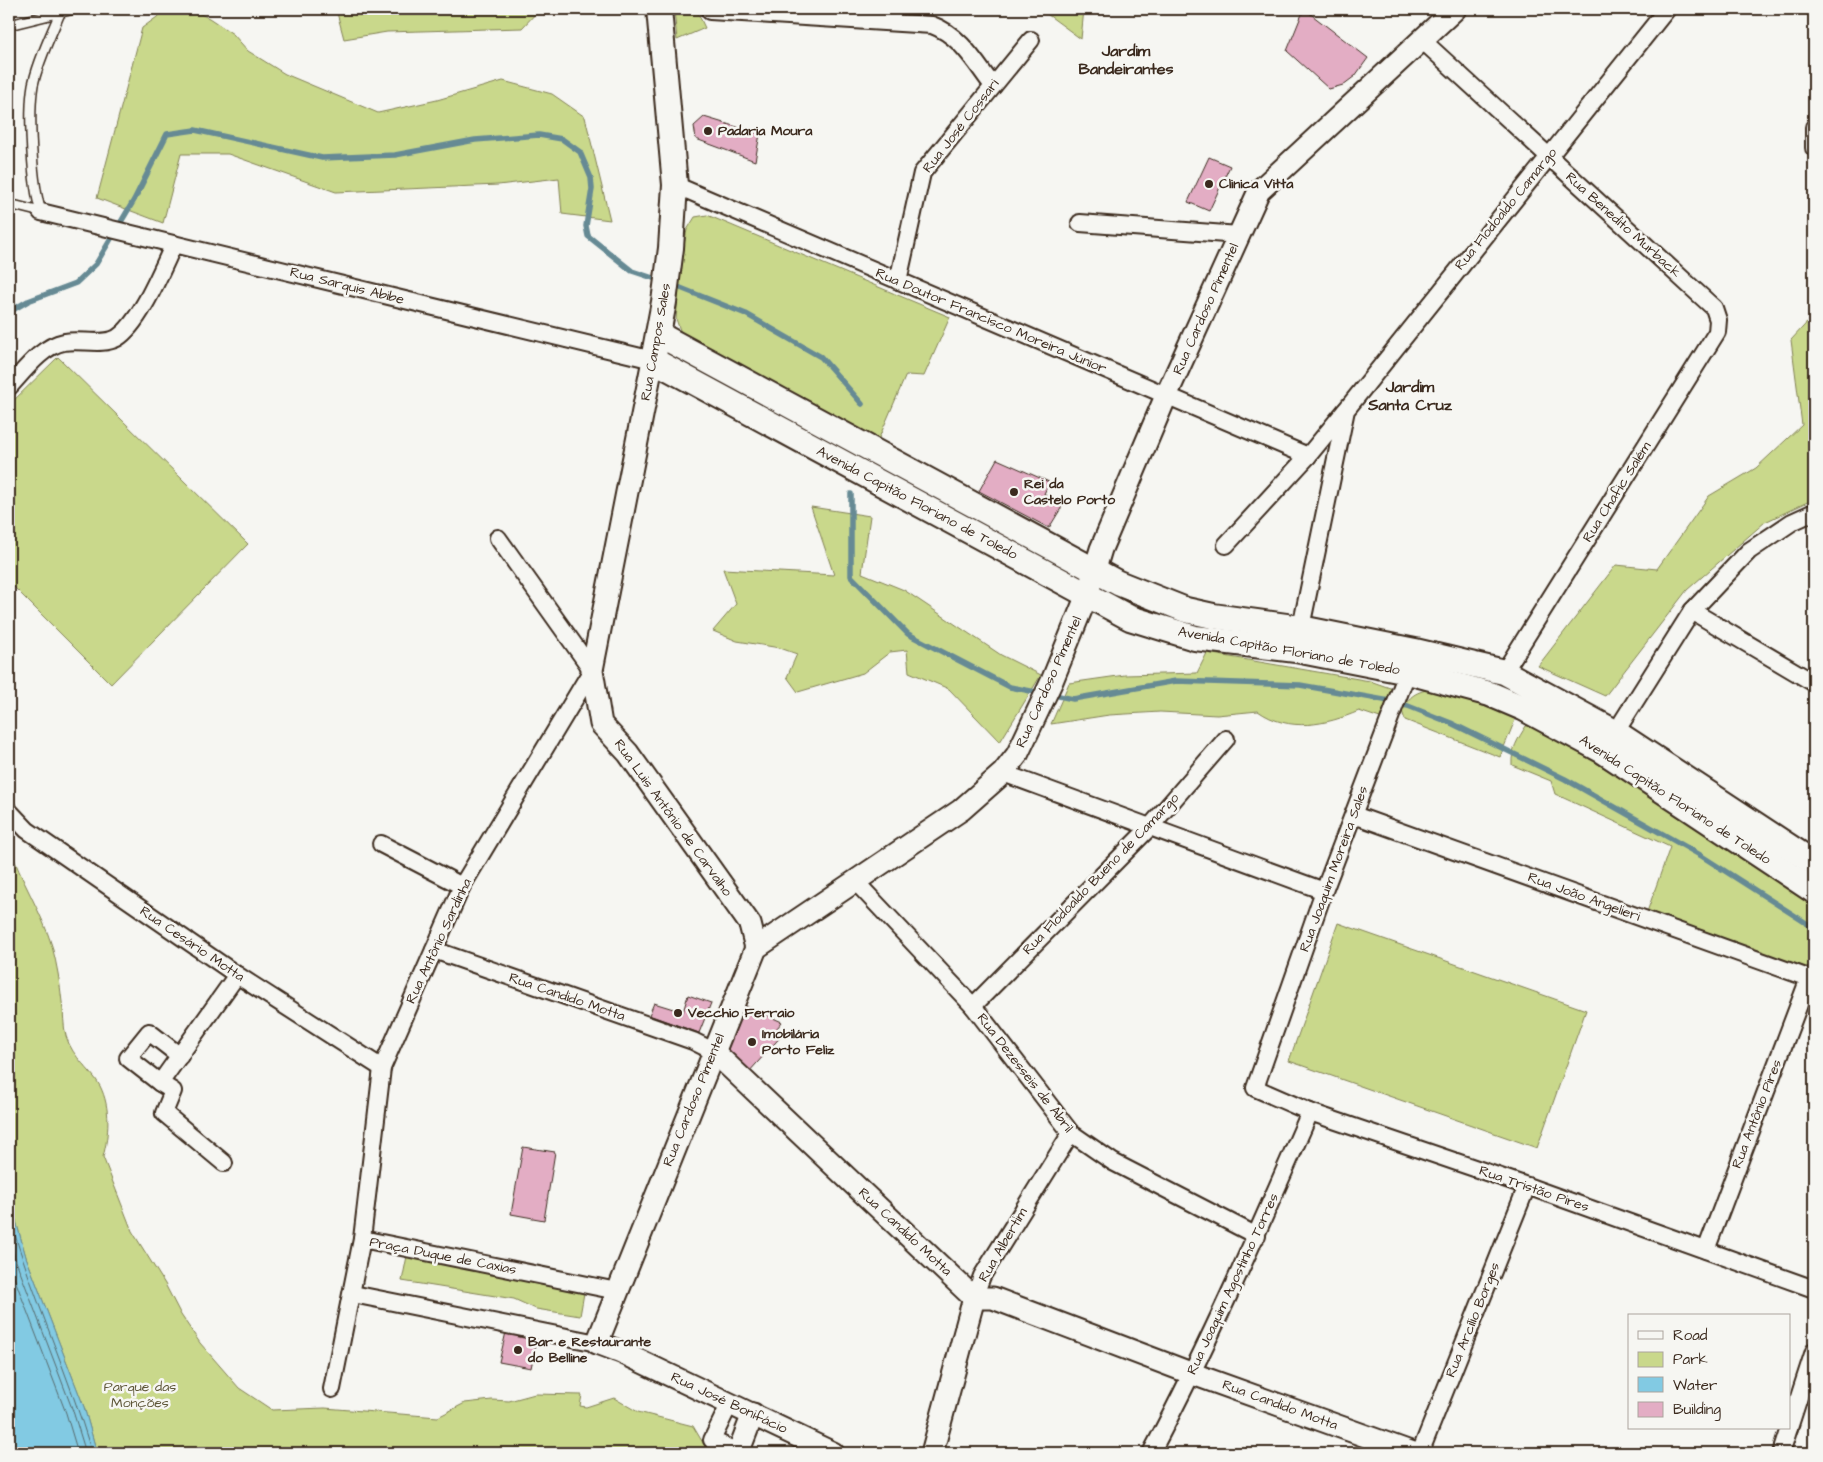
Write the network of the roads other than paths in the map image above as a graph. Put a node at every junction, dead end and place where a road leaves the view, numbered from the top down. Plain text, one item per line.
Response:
1 (74, 9) edge
2 (659, 9) edge
3 (709, 9) edge
4 (1455, 9) edge
5 (1667, 9) edge
6 (60, 13) junction
7 (9, 25) edge
8 (1031, 40) dead end
9 (1422, 40) junction
10 (992, 86) junction
11 (1548, 157) junction
12 (675, 185) junction
13 (9, 204) edge
14 (41, 212) junction
15 (1080, 223) dead end
16 (1239, 236) junction
17 (174, 244) junction
18 (898, 281) junction
19 (1714, 308) joint
20 (658, 334) junction
21 (653, 360) junction
22 (9, 387) edge
23 (1166, 396) junction
24 (1346, 410) junction
25 (1308, 456) junction
26 (953, 494) junction
27 (1814, 512) edge
28 (938, 515) junction
29 (498, 538) dead end
30 (1226, 545) dead end
31 (1094, 570) junction
32 (1087, 595) junction
33 (1692, 611) junction
34 (1299, 639) junction
35 (592, 670) junction
36 (1408, 671) junction
37 (1504, 672) junction
38 (1814, 684) edge
39 (1226, 739) dead end
40 (1609, 742) junction
41 (1003, 773) junction
42 (9, 811) edge
43 (1354, 815) junction
44 (1149, 828) junction
45 (381, 844) dead end
46 (1814, 863) edge
47 (854, 880) junction
48 (462, 886) junction
49 (1814, 891) edge
50 (1324, 892) junction
51 (756, 948) junction
52 (434, 950) junction
53 (237, 975) junction
54 (1812, 979) edge
55 (973, 1006) junction
56 (713, 1051) junction
57 (180, 1056) junction
58 (382, 1068) junction
59 (160, 1083) junction
60 (1255, 1088) joint
61 (1310, 1112) junction
62 (1071, 1133) junction
63 (224, 1163) dead end
64 (1527, 1186) junction
65 (1257, 1236) junction
66 (362, 1240) junction
67 (1706, 1250) junction
68 (1814, 1290) edge
69 (617, 1292) junction
70 (353, 1294) junction
71 (974, 1298) junction
72 (597, 1344) junction
73 (1814, 1351) edge
74 (1193, 1374) junction
75 (332, 1389) dead end
76 (730, 1403) junction
77 (754, 1414) junction
78 (1790, 1425) edge
79 (1788, 1430) edge
80 (738, 1453) edge
81 (833, 1453) edge
82 (932, 1453) edge
83 (1151, 1453) edge
84 (1413, 1453) edge
85 (1420, 1453) edge
86 (1781, 1453) edge

1 - 6 lane
2 - 12 main road, Rua Campos Sales
3 - 10 street
4 - 9 street, Rua Cardoso Pimentel
5 - 11 street, Rua Flodoaldo Camargo
6 - 7 lane
6 - 14 lane
8 - 10 street, Rua José Cossari
9 - 11 street, Rua Benedito Murback
9 - 16 street, Rua Cardoso Pimentel
10 - 18 street, Rua José Cossari
11 - 19 street, Rua Benedito Murback
11 - 24 street, Rua Flodoaldo Camargo
12 - 18 street, Rua Doutor Francisco Moreira Júnior
12 - 20 main road, Rua Campos Sales
13 - 14 lane
14 - 17 street, Rua Sarquis Abibe
15 - 16 street
16 - 23 street, Rua Cardoso Pimentel
17 - 21 street, Rua Sarquis Abibe
17 - 22 street
18 - 23 street, Rua Doutor Francisco Moreira Júnior
19 - 37 street, Rua Chafic Salém
20 - 21 main road, Rua Campos Sales
20 - 26 main road, Avenida Capitão Floriano de Toledo
21 - 28 main road, Avenida Capitão Floriano de Toledo
21 - 35 street, Rua Campos Sales
23 - 25 street, Rua Doutor Francisco Moreira Júnior
23 - 31 street, Rua Cardoso Pimentel
24 - 25 street, Rua Flodoaldo Camargo
24 - 34 street, Rua Flodoaldo Camargo
25 - 30 street, Rua Flodoaldo Camargo
26 - 28 main road
26 - 31 main road, Avenida Capitão Floriano de Toledo
27 - 33 street
28 - 32 main road, Avenida Capitão Floriano de Toledo
29 - 35 street, Rua Luis Antônio de Carvalho
31 - 32 street, Rua Cardoso Pimentel
31 - 34 main road, Avenida Capitão Floriano de Toledo
32 - 34 main road, Avenida Capitão Floriano de Toledo
32 - 41 street, Rua Cardoso Pimentel
33 - 38 street
33 - 40 street
34 - 36 main road, Avenida Capitão Floriano de Toledo
35 - 48 street, Rua Antônio Sardinha
35 - 51 street, Rua Luis Antônio de Carvalho
36 - 37 main road, Avenida Capitão Floriano de Toledo
36 - 40 main road, Avenida Capitão Floriano de Toledo
36 - 43 street, Rua Joaquim Moreira Sales
37 - 40 main road, Avenida Capitão Floriano de Toledo
39 - 44 street, Rua Flodoaldo Bueno de Camargo
40 - 46 main road, Avenida Capitão Floriano de Toledo
40 - 49 main road, Avenida Capitão Floriano de Toledo
41 - 44 street
41 - 47 street, Rua Cardoso Pimentel
42 - 53 street, Rua Cesário Motta
43 - 50 street, Rua Joaquim Moreira Sales
43 - 54 street, Rua João Angelieri
44 - 50 street
44 - 55 street, Rua Flodoaldo Bueno de Camargo
45 - 48 street
47 - 51 street, Rua Cardoso Pimentel
47 - 55 street, Rua Dezesseis de Abril
48 - 52 street, Rua Antônio Sardinha
50 - 60 street, Rua Joaquim Moreira Sales
51 - 56 street, Rua Cardoso Pimentel
52 - 56 street, Rua Candido Motta
52 - 58 street, Rua Antônio Sardinha
53 - 57 street
53 - 58 street, Rua Cesário Motta
54 - 67 street, Rua Antônio Pires
55 - 62 street, Rua Dezesseis de Abril
56 - 69 street, Rua Cardoso Pimentel
56 - 71 street, Rua Candido Motta
57 - 59 street
57 - 59 street
58 - 66 street, Rua Antônio Sardinha
59 - 63 street
60 - 61 street, Rua Tristão Pires
61 - 64 street, Rua Tristão Pires
61 - 65 street, Rua Joaquim Agostinho Torres
62 - 65 street, Rua Dezesseis de Abril
62 - 71 street, Rua Albertim
64 - 67 street, Rua Tristão Pires
64 - 85 street, Rua Arcílio Borges
65 - 74 street, Rua Joaquim Agostinho Torres
66 - 69 street, Praça Duque de Caxias
66 - 70 street, Praça Duque de Caxias
67 - 68 street, Rua Tristão Pires
69 - 72 street, Rua Cardoso Pimentel
70 - 72 street
70 - 75 street, Praça Duque de Caxias
71 - 74 street, Rua Candido Motta
71 - 82 street, Rua Albertim
72 - 76 street, Rua José Bonifácio
73 - 78 street
74 - 83 street, Rua Joaquim Agostinho Torres
74 - 84 street, Rua Candido Motta
76 - 77 street, Rua José Bonifácio
76 - 80 street
77 - 80 street
77 - 81 street, Rua José Bonifácio
79 - 86 street

